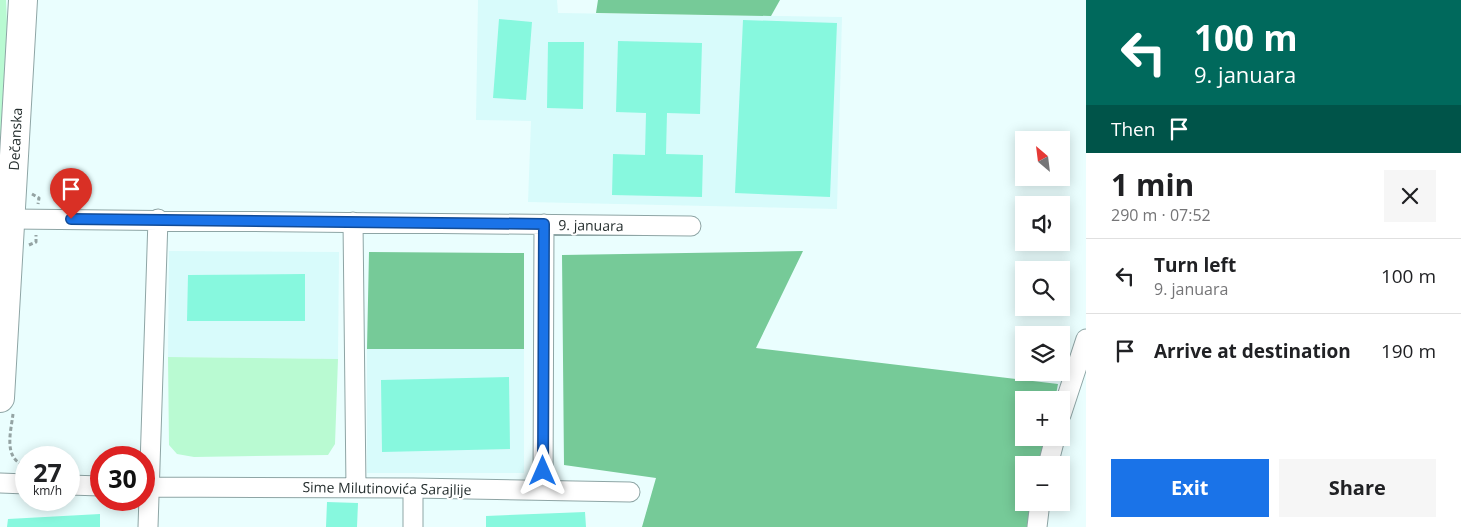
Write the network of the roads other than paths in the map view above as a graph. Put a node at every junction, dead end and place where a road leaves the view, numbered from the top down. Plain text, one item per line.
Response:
1 (23, 0) edge
2 (11, 219) junction
3 (158, 219) junction
4 (353, 222) junction
5 (544, 224) junction
6 (691, 226) dead end
7 (1086, 339) edge
8 (1069, 391) edge
9 (0, 398) edge
10 (149, 446) edge
11 (0, 483) edge
12 (15, 484) edge
13 (155, 487) edge
14 (356, 488) junction
15 (413, 488) junction
16 (543, 490) junction
17 (630, 492) dead end
18 (148, 511) edge
19 (1039, 511) edge
20 (148, 527) edge
21 (413, 527) edge
22 (1037, 527) edge

1 - 2 street, Dečanska
2 - 3 street, 9. januara
2 - 9 street, Dečanska
3 - 4 street, 9. januara
3 - 10 street
4 - 5 street, 9. januara
4 - 14 street
5 - 6 street, 9. januara
5 - 16 street
7 - 8 street
11 - 12 street
13 - 14 street, Sime Milutinovića Sarajlije
14 - 15 street, Sime Milutinovića Sarajlije
15 - 16 street, Sime Milutinovića Sarajlije
15 - 21 street
16 - 17 street, Sime Milutinovića Sarajlije
18 - 20 street
19 - 22 street

